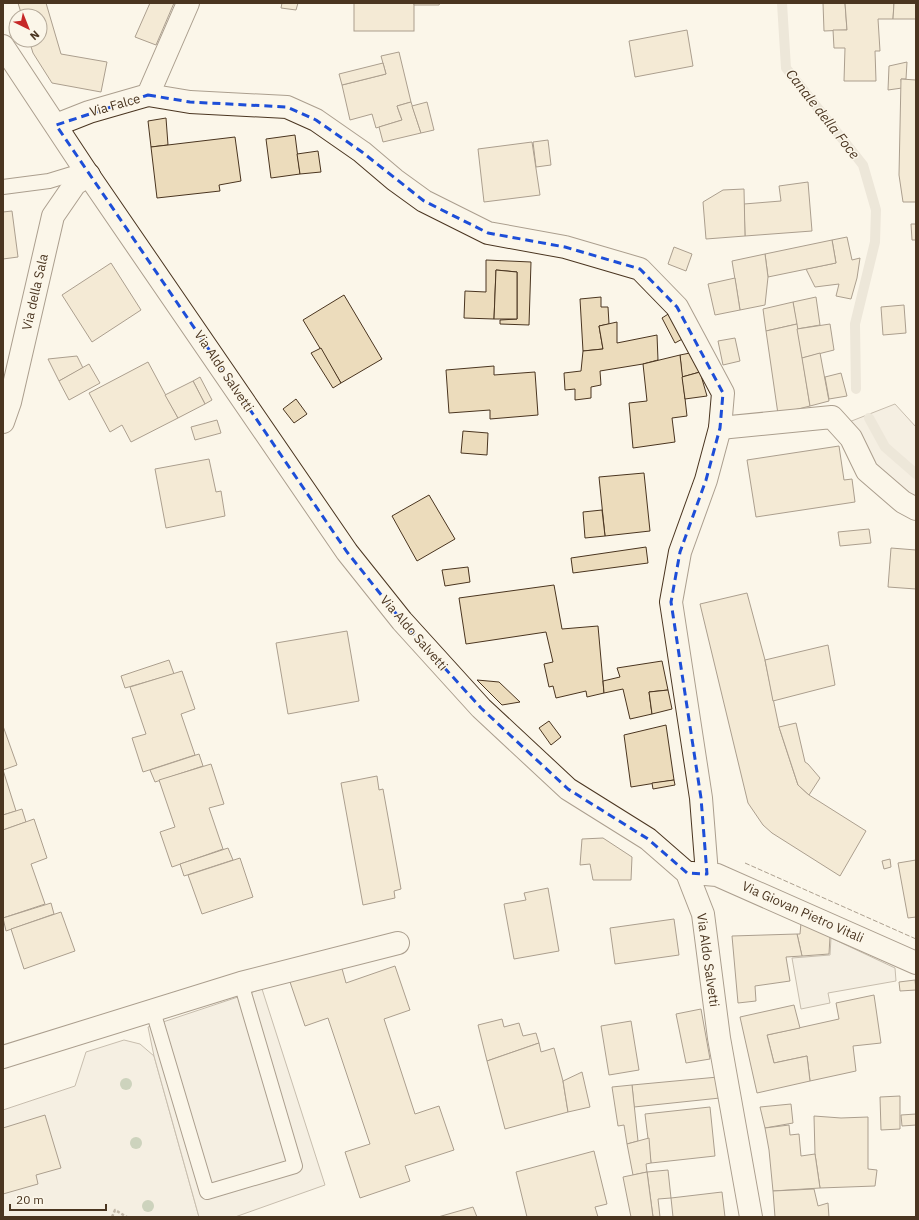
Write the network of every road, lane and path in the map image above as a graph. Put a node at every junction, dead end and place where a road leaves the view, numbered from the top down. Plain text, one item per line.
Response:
1 (188, 3) edge
2 (3, 46) edge
3 (148, 95) junction
4 (56, 125) junction
5 (87, 173) junction
6 (3, 187) edge
7 (3, 422) edge
8 (720, 428) junction
9 (916, 509) edge
10 (697, 874) junction
11 (398, 943) dead end
12 (916, 963) edge
13 (240, 983) junction
14 (153, 1011) junction
15 (3, 1057) edge
16 (112, 1217) edge
17 (127, 1217) edge
18 (751, 1217) edge

1 - 3 street, Via Falce
2 - 4 street, Via Aldo Salvetti
3 - 4 street, Via Falce
3 - 8 street
4 - 5 street, Via Aldo Salvetti
5 - 6 lane
5 - 7 street, Via della Sala
5 - 10 street, Via Aldo Salvetti
8 - 9 street
8 - 10 street
10 - 12 street, Via Giovan Pietro Vitali
10 - 18 street, Via Aldo Salvetti
11 - 13 street
13 - 14 street
13 - 14 lane
14 - 15 street
16 - 17 path

